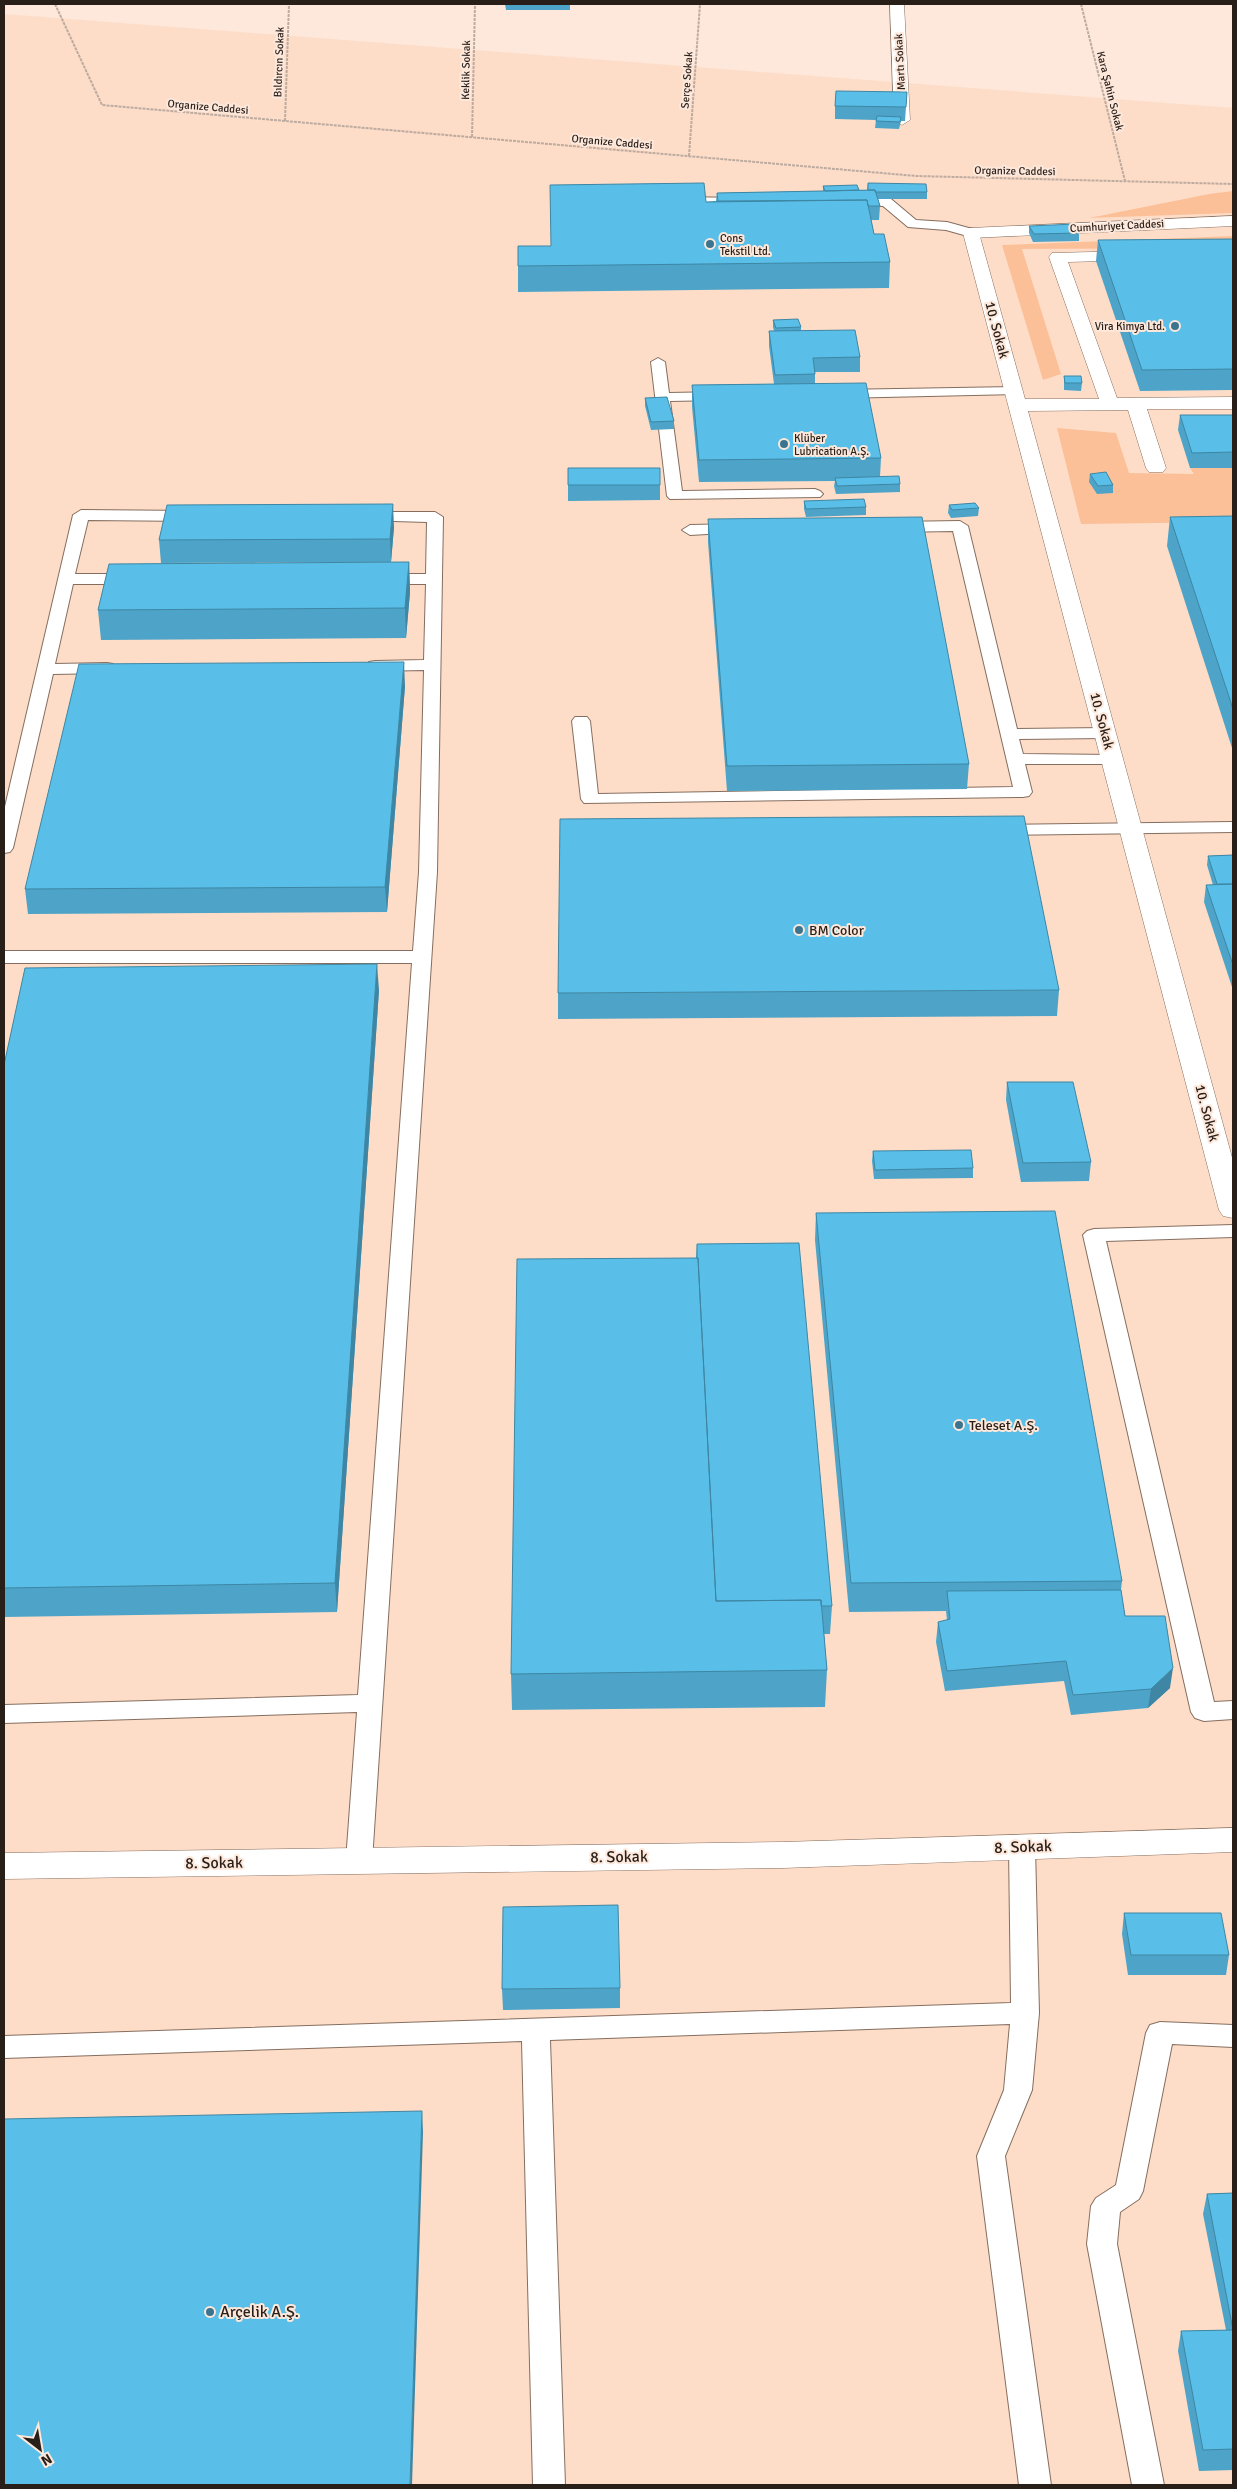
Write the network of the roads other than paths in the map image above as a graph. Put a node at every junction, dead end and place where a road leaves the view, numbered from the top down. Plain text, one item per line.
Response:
1 (897, 4) edge
2 (902, 120) edge
3 (666, 200) edge
4 (836, 202) edge
5 (759, 203) edge
6 (1233, 221) edge
7 (971, 233) junction
8 (1146, 256) edge
9 (658, 362) dead end
10 (829, 394) edge
11 (731, 396) edge
12 (662, 397) junction
13 (1016, 398) junction
14 (1233, 403) edge
15 (1110, 404) junction
16 (1136, 404) junction
17 (1156, 468) dead end
18 (815, 494) dead end
19 (209, 516) edge
20 (346, 517) edge
21 (883, 527) edge
22 (757, 529) edge
23 (690, 530) dead end
24 (364, 578) edge
25 (434, 578) junction
26 (66, 579) junction
27 (146, 579) edge
28 (432, 665) junction
29 (363, 666) edge
30 (125, 668) edge
31 (45, 669) junction
32 (581, 721) dead end
33 (1105, 733) junction
34 (1010, 734) junction
35 (1015, 759) junction
36 (1113, 760) junction
37 (1233, 827) edge
38 (1131, 828) junction
39 (983, 830) edge
40 (4, 848) edge
41 (4, 957) edge
42 (422, 957) junction
43 (1233, 1210) edge
44 (1233, 1231) edge
45 (370, 1703) junction
46 (1233, 1710) edge
47 (4, 1714) edge
48 (1233, 1840) edge
49 (1022, 1847) junction
50 (359, 1861) junction
51 (4, 1866) edge
52 (1025, 2013) junction
53 (536, 2029) junction
54 (1233, 2036) edge
55 (4, 2047) edge
56 (549, 2485) edge
57 (1035, 2485) edge
58 (1148, 2485) edge

1 - 2 street, Martı Sokak
3 - 5 lane
4 - 7 lane
6 - 7 street, Cumhuriyet Caddesi
7 - 13 street, 10. Sokak
8 - 15 street
9 - 12 lane
10 - 13 lane
11 - 12 lane
12 - 18 lane
13 - 15 street
13 - 33 street, 10. Sokak
14 - 16 street
15 - 16 street
16 - 17 street
19 - 26 lane
20 - 25 lane
21 - 34 lane
22 - 23 lane
24 - 25 lane
25 - 28 lane
26 - 27 lane
26 - 31 lane
28 - 29 lane
28 - 42 lane
30 - 31 lane
31 - 40 lane
32 - 35 lane
33 - 34 lane
33 - 36 street, 10. Sokak
34 - 35 lane
35 - 36 lane
36 - 38 street, 10. Sokak
37 - 38 lane
38 - 39 lane
38 - 43 street, 10. Sokak
41 - 42 lane
42 - 45 lane
44 - 46 lane
45 - 47 lane
45 - 50 lane
48 - 49 street, 8. Sokak
49 - 50 street, 8. Sokak
49 - 52 lane
50 - 51 street, 8. Sokak
52 - 53 lane
52 - 57 lane
53 - 55 lane
53 - 56 lane
54 - 58 lane

